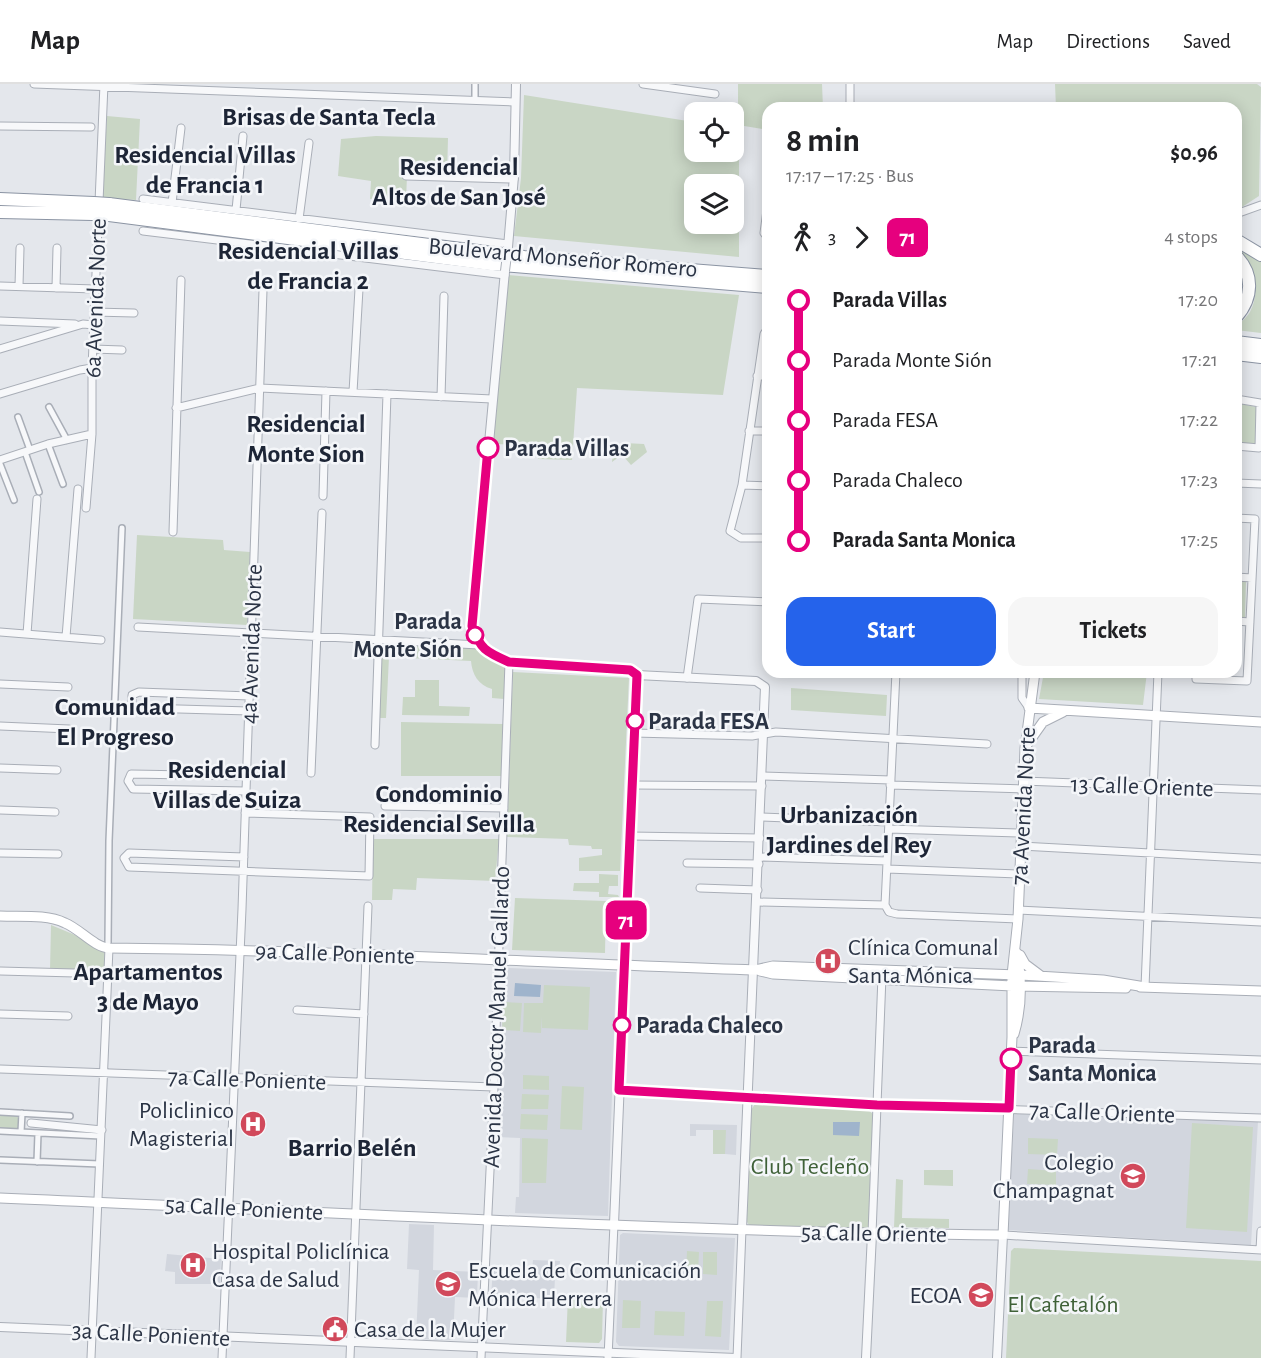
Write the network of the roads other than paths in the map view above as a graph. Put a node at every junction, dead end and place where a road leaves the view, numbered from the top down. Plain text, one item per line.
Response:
1 (34, 84) edge
2 (475, 84) edge
3 (516, 84) edge
4 (643, 84) edge
5 (648, 84) edge
6 (850, 84) edge
7 (104, 86) edge
8 (221, 87) edge
9 (258, 88) edge
10 (715, 94) dead end
11 (475, 100) junction
12 (515, 102) junction
13 (850, 102) edge
14 (0, 126) edge
15 (91, 128) dead end
16 (181, 128) dead end
17 (243, 136) dead end
18 (309, 143) dead end
19 (406, 176) dead end
20 (514, 179) junction
21 (0, 199) edge
22 (143, 199) dead end
23 (172, 203) junction
24 (1261, 205) edge
25 (94, 208) junction
26 (109, 209) junction
27 (236, 210) junction
28 (0, 212) edge
29 (1242, 212) edge
30 (299, 219) junction
31 (143, 231) dead end
32 (1242, 244) edge
33 (508, 246) junction
34 (20, 249) dead end
35 (57, 249) dead end
36 (1261, 255) edge
37 (1242, 265) edge
38 (505, 273) junction
39 (762, 276) edge
40 (181, 280) dead end
41 (0, 286) edge
42 (19, 286) junction
43 (762, 287) edge
44 (56, 288) junction
45 (95, 289) junction
46 (359, 289) dead end
47 (263, 290) dead end
48 (444, 296) dead end
49 (1242, 308) edge
50 (94, 312) junction
51 (134, 313) dead end
52 (0, 321) edge
53 (83, 324) junction
54 (94, 325) junction
55 (1242, 343) edge
56 (1261, 345) edge
57 (0, 349) edge
58 (93, 349) junction
59 (122, 350) dead end
60 (762, 350) edge
61 (1242, 355) edge
62 (1261, 359) edge
63 (1242, 360) edge
64 (92, 368) junction
65 (757, 376) junction
66 (762, 376) edge
67 (260, 388) junction
68 (326, 391) junction
69 (353, 392) junction
70 (0, 394) edge
71 (387, 394) junction
72 (441, 397) junction
73 (492, 399) junction
74 (1242, 400) edge
75 (1260, 404) edge
76 (49, 407) dead end
77 (176, 408) junction
78 (18, 417) dead end
79 (749, 431) junction
80 (762, 431) edge
81 (92, 434) junction
82 (67, 440) junction
83 (48, 444) junction
84 (1242, 447) edge
85 (27, 451) junction
86 (0, 462) edge
87 (1242, 483) edge
88 (63, 484) dead end
89 (1261, 484) edge
90 (742, 485) junction
91 (762, 486) edge
92 (78, 489) dead end
93 (38, 495) joint
94 (323, 496) dead end
95 (14, 500) dead end
96 (86, 508) dead end
97 (322, 513) dead end
98 (1242, 519) edge
99 (122, 528) dead end
100 (173, 532) dead end
101 (762, 538) edge
102 (1242, 578) edge
103 (1252, 578) junction
104 (762, 602) edge
105 (1242, 621) edge
106 (1250, 622) junction
107 (138, 627) dead end
108 (0, 632) edge
109 (252, 633) junction
110 (27, 634) junction
111 (317, 636) junction
112 (66, 637) junction
113 (101, 640) dead end
114 (379, 640) junction
115 (479, 645) junction
116 (509, 662) junction
117 (637, 675) junction
118 (687, 678) junction
119 (896, 678) edge
120 (1022, 678) edge
121 (1034, 678) edge
122 (1158, 678) edge
123 (1196, 678) edge
124 (0, 684) edge
125 (68, 687) dead end
126 (250, 696) junction
127 (1029, 708) junction
128 (1072, 709) junction
129 (249, 711) junction
130 (1156, 715) junction
131 (1261, 722) edge
132 (0, 726) edge
133 (69, 729) dead end
134 (634, 733) junction
135 (764, 733) junction
136 (892, 739) junction
137 (987, 744) dead end
138 (375, 745) dead end
139 (1025, 748) junction
140 (0, 768) edge
141 (57, 770) dead end
142 (311, 773) dead end
143 (247, 776) junction
144 (763, 776) junction
145 (891, 783) junction
146 (632, 785) junction
147 (1023, 785) junction
148 (1153, 785) junction
149 (762, 786) junction
150 (1261, 790) edge
151 (246, 791) junction
152 (385, 806) dead end
153 (504, 808) junction
154 (0, 810) edge
155 (55, 812) dead end
156 (245, 813) junction
157 (761, 817) junction
158 (889, 826) junction
159 (1021, 833) junction
160 (630, 836) junction
161 (760, 838) junction
162 (1021, 846) junction
163 (1150, 852) junction
164 (0, 853) edge
165 (58, 854) dead end
166 (244, 857) junction
167 (1261, 859) edge
168 (759, 861) junction
169 (687, 863) dead end
170 (887, 865) junction
171 (243, 870) junction
172 (1020, 874) junction
173 (700, 888) dead end
174 (758, 890) junction
175 (758, 902) junction
176 (885, 905) junction
177 (368, 906) dead end
178 (1018, 914) junction
179 (0, 916) edge
180 (1148, 916) junction
181 (1261, 922) edge
182 (1015, 941) junction
183 (108, 946) junction
184 (240, 949) junction
185 (367, 954) junction
186 (498, 960) junction
187 (624, 965) junction
188 (755, 970) junction
189 (0, 971) edge
190 (75, 973) dead end
191 (883, 975) junction
192 (998, 975) junction
193 (1016, 975) junction
194 (1044, 977) junction
195 (1016, 986) junction
196 (1145, 987) junction
197 (1261, 991) edge
198 (297, 1010) dead end
199 (0, 1014) edge
200 (364, 1014) junction
201 (68, 1016) dead end
202 (1012, 1051) junction
203 (1261, 1060) edge
204 (0, 1069) edge
205 (105, 1074) junction
206 (235, 1079) junction
207 (361, 1084) junction
208 (494, 1087) junction
209 (619, 1090) junction
210 (748, 1098) junction
211 (877, 1105) junction
212 (1009, 1108) junction
213 (0, 1112) edge
214 (22, 1113) junction
215 (70, 1116) dead end
216 (1261, 1118) edge
217 (31, 1123) dead end
218 (0, 1131) edge
219 (21, 1132) junction
220 (38, 1133) junction
221 (102, 1133) junction
222 (0, 1160) edge
223 (37, 1162) junction
224 (100, 1164) junction
225 (0, 1198) edge
226 (98, 1202) junction
227 (229, 1208) junction
228 (355, 1213) junction
229 (488, 1219) junction
230 (614, 1224) junction
231 (742, 1229) junction
232 (1261, 1231) edge
233 (872, 1234) junction
234 (1003, 1235) junction
235 (1261, 1250) edge
236 (0, 1327) edge
237 (92, 1331) junction
238 (223, 1338) junction
239 (350, 1343) junction
240 (481, 1353) edge
241 (608, 1356) edge
242 (91, 1358) edge
243 (222, 1358) edge
244 (350, 1358) edge
245 (736, 1358) edge
246 (866, 1358) edge
247 (997, 1358) edge

1 - 7 street
2 - 11 street
3 - 12 street
4 - 5 street
5 - 10 street
6 - 13 street
7 - 8 street
7 - 45 street, 6a Avenida Norte
8 - 9 street
9 - 11 street
11 - 12 street
12 - 20 street
14 - 15 street
16 - 23 street
17 - 27 street
18 - 30 street
19 - 20 street
20 - 33 street
21 - 25 highway, Boulevard Monseñor Romero
22 - 23 street
23 - 27 street
24 - 29 street
25 - 26 highway, Boulevard Monseñor Romero, bridge
25 - 28 highway, Boulevard Monseñor Romero
26 - 39 highway, Boulevard Monseñor Romero
26 - 43 highway, Boulevard Monseñor Romero
27 - 30 street
30 - 33 street
31 - 38 street
32 - 36 highway
33 - 38 street, bridge
34 - 42 street
35 - 44 street
37 - 49 highway
38 - 73 street
40 - 77 street
41 - 42 street
42 - 44 street
44 - 45 street
45 - 50 street, 6a Avenida Norte
46 - 69 street
47 - 67 street, 4a Avenida Norte
48 - 72 street
50 - 51 street
50 - 54 street, 6a Avenida Norte
52 - 53 street
53 - 54 street
53 - 57 street
54 - 58 street, 6a Avenida Norte
55 - 56 highway
58 - 59 street
58 - 64 street, 6a Avenida Norte
60 - 65 street
61 - 62 highway
62 - 63 highway
64 - 70 street
64 - 81 street, 6a Avenida Norte
65 - 66 street
65 - 79 street
67 - 68 street
67 - 77 street
67 - 109 street, 4a Avenida Norte
68 - 69 street
68 - 94 street
69 - 71 street
71 - 72 street
71 - 114 street
72 - 73 street
73 - 115 street
74 - 75 street
75 - 84 street
76 - 82 street
77 - 100 street
78 - 85 street
79 - 80 street
79 - 90 street
81 - 82 street
81 - 96 street, 6a Avenida Norte
82 - 83 street
83 - 85 street
83 - 88 street
85 - 86 street
85 - 93 street
86 - 95 street
87 - 89 street
90 - 91 street
90 - 101 street
92 - 112 street
93 - 110 street
97 - 111 street
98 - 103 street
99 - 183 street
102 - 103 street
103 - 106 street
104 - 118 street
105 - 106 street
106 - 123 street
107 - 109 street
108 - 110 street
109 - 111 street
109 - 126 street, 4a Avenida Norte
110 - 112 street
111 - 114 street
111 - 142 street
112 - 113 street
114 - 115 street
114 - 138 street
115 - 116 street
116 - 117 street
116 - 153 street, Avenida Doctor Manuel Gallardo
117 - 118 street
117 - 134 street
118 - 135 street
119 - 136 street
120 - 127 street
121 - 127 main road, 7a Avenida Norte
122 - 130 street
124 - 125 street
126 - 129 street, 4a Avenida Norte
126 - 129 street
127 - 128 main road
127 - 139 main road, 7a Avenida Norte
128 - 130 main road
128 - 139 main road
129 - 143 street, 4a Avenida Norte
130 - 131 main road
130 - 148 street
132 - 133 street
134 - 135 street
134 - 146 street
135 - 136 street
135 - 144 street
136 - 137 street
136 - 145 street
139 - 147 main road, 7a Avenida Norte
140 - 141 street
143 - 151 street, 4a Avenida Norte
143 - 151 street
144 - 145 street, 13 Calle Oriente
144 - 149 street
145 - 147 street, 13 Calle Oriente
145 - 158 street
146 - 149 street
146 - 160 street
147 - 148 street, 13 Calle Oriente
147 - 159 main road, 7a Avenida Norte
148 - 150 street, 13 Calle Oriente
148 - 163 street
149 - 157 street
151 - 156 street, 4a Avenida Norte
152 - 153 street
153 - 186 street, Avenida Doctor Manuel Gallardo
154 - 155 street
156 - 166 street, 4a Avenida Norte
156 - 171 street
157 - 158 street
157 - 161 street
158 - 159 street
158 - 170 street
159 - 162 main road, 7a Avenida Norte
160 - 161 street
160 - 187 street
161 - 168 street
162 - 163 street
162 - 172 main road, 7a Avenida Norte
163 - 167 street
163 - 180 street
164 - 165 street
166 - 171 street, 4a Avenida Norte
166 - 171 street
168 - 169 street
168 - 170 street
168 - 174 street
170 - 172 street
170 - 176 street
171 - 184 street, 4a Avenida Norte
172 - 178 main road, 7a Avenida Norte
173 - 174 street
174 - 175 street
175 - 176 street
175 - 188 street
176 - 178 street
177 - 185 street
178 - 180 street
178 - 182 main road, 7a Avenida Norte
179 - 183 main road, 9a Calle Poniente
180 - 181 street
180 - 196 street
182 - 192 main road
182 - 193 main road, 7a Avenida Norte
182 - 194 main road
183 - 184 main road, 9a Calle Poniente
183 - 205 street
184 - 185 main road, 9a Calle Poniente
184 - 206 street, 4a Avenida Norte
185 - 186 main road, 9a Calle Poniente
185 - 200 street
186 - 187 main road, 9a Calle Poniente
186 - 208 street, Avenida Doctor Manuel Gallardo
187 - 188 main road, 9a Calle Poniente
187 - 209 street
188 - 191 main road, 9a Calle Poniente
188 - 210 street
189 - 190 street
191 - 192 main road
191 - 195 main road
191 - 211 street
192 - 193 main road
193 - 194 main road
193 - 195 main road, 7a Avenida Norte
194 - 196 main road
195 - 196 main road
195 - 202 main road, 7a Avenida Norte
196 - 197 main road
198 - 200 street
199 - 201 street
200 - 207 street
202 - 203 street
202 - 212 main road, 7a Avenida Norte
204 - 205 street, 7a Calle Poniente
205 - 206 street, 7a Calle Poniente
205 - 221 street
206 - 207 street, 7a Calle Poniente
206 - 227 street, 4a Avenida Norte
207 - 208 street, 7a Calle Poniente
207 - 228 street
208 - 229 street, Avenida Doctor Manuel Gallardo
209 - 210 street, 7a Calle Oriente
209 - 230 street
210 - 211 street, 7a Calle Oriente
210 - 231 street
211 - 212 street, 7a Calle Oriente
211 - 233 street
212 - 216 street, 7a Calle Oriente
212 - 234 main road, 7a Avenida Norte
213 - 214 street
214 - 215 street
214 - 219 street
217 - 221 street
218 - 219 street
219 - 220 street
220 - 221 street
220 - 223 street
221 - 224 street
222 - 223 street
223 - 224 street
224 - 226 street
225 - 226 main road, 5a Calle Poniente
226 - 227 main road, 5a Calle Poniente
226 - 237 street
227 - 228 main road, 5a Calle Poniente
227 - 238 street, 4a Avenida Norte
228 - 229 main road, 5a Calle Poniente
228 - 239 street
229 - 230 main road, 5a Calle Oriente
229 - 240 street, Avenida Doctor Manuel Gallardo
230 - 231 main road, 5a Calle Oriente
230 - 241 street
231 - 233 main road, 5a Calle Oriente
231 - 245 street
232 - 235 street
233 - 234 main road, 5a Calle Oriente
233 - 246 street
234 - 235 street, 5a Calle Oriente
234 - 247 street, 7a Avenida Norte
236 - 237 street, 3a Calle Poniente
237 - 238 street, 3a Calle Poniente
237 - 242 street
238 - 239 street, 3a Calle Poniente
238 - 243 street, 4a Avenida Norte
239 - 240 street, 3a Calle Poniente
239 - 244 street
240 - 241 street, 3a Calle Poniente
241 - 245 street, 3a Calle Poniente

